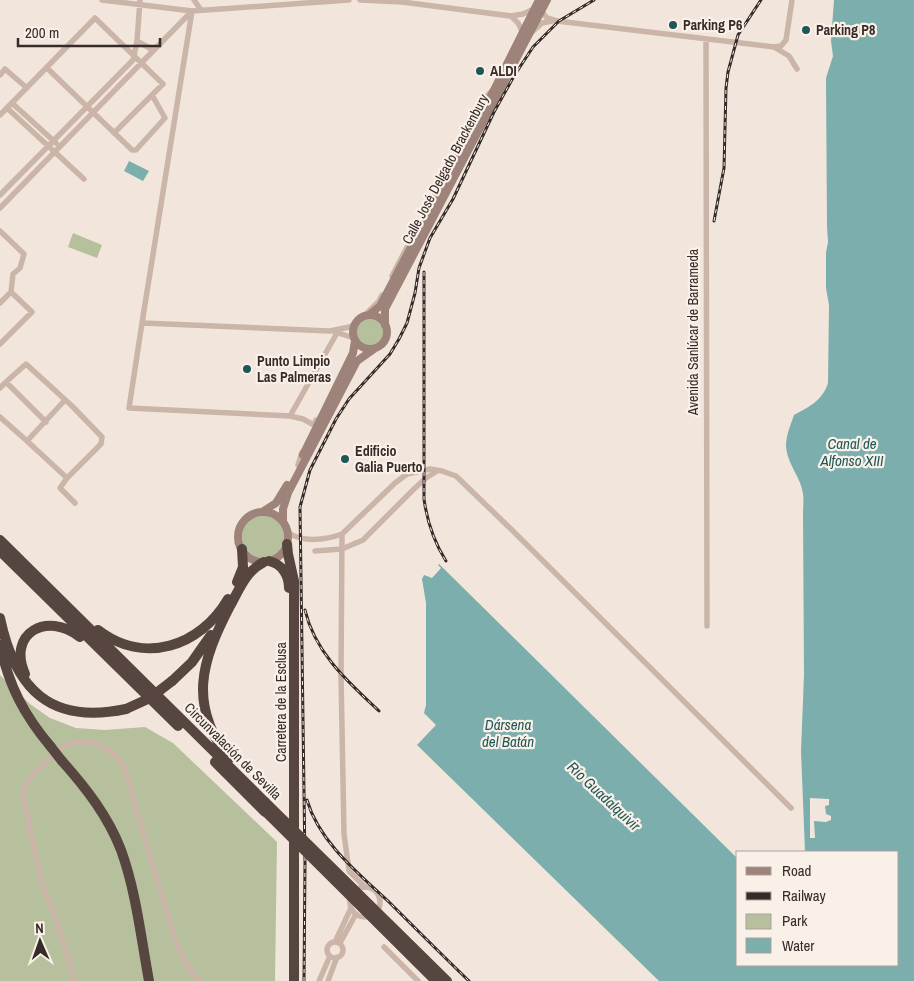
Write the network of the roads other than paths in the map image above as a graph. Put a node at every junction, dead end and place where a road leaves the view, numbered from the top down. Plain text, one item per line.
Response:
1 (102, 0) edge
2 (194, 0) edge
3 (348, 0) edge
4 (360, 0) edge
5 (539, 0) edge
6 (547, 0) edge
7 (792, 0) edge
8 (402, 1) edge
9 (140, 3) edge
10 (201, 10) junction
11 (538, 10) junction
12 (192, 11) junction
13 (511, 16) junction
14 (557, 21) junction
15 (526, 34) junction
16 (706, 39) junction
17 (137, 41) junction
18 (774, 47) junction
19 (153, 50) junction
20 (134, 54) junction
21 (142, 62) junction
22 (47, 68) junction
23 (797, 69) dead end
24 (0, 75) edge
25 (26, 88) junction
26 (152, 95) junction
27 (12, 103) junction
28 (88, 106) junction
29 (7, 108) junction
30 (93, 112) junction
31 (0, 116) edge
32 (114, 132) junction
33 (51, 143) junction
34 (57, 148) junction
35 (84, 178) dead end
36 (0, 195) edge
37 (0, 208) edge
38 (0, 231) edge
39 (11, 292) junction
40 (0, 303) edge
41 (366, 315) junction
42 (142, 323) junction
43 (386, 325) junction
44 (354, 326) junction
45 (330, 331) junction
46 (337, 333) junction
47 (354, 339) junction
48 (0, 344) edge
49 (374, 349) junction
50 (6, 382) junction
51 (0, 388) edge
52 (65, 400) junction
53 (290, 416) junction
54 (0, 417) edge
55 (46, 422) junction
56 (314, 425) junction
57 (28, 441) junction
58 (298, 465) junction
59 (438, 471) junction
60 (68, 478) junction
61 (75, 503) dead end
62 (262, 512) junction
63 (283, 522) junction
64 (288, 532) junction
65 (342, 534) junction
66 (0, 540) edge
67 (287, 544) junction
68 (242, 549) junction
69 (342, 549) junction
70 (0, 551) edge
71 (315, 551) dead end
72 (267, 561) junction
73 (226, 608) junction
74 (73, 612) junction
75 (0, 618) edge
76 (707, 626) dead end
77 (0, 645) edge
78 (110, 659) junction
79 (36, 692) junction
80 (247, 784) junction
81 (265, 807) junction
82 (791, 808) dead end
83 (365, 888) junction
84 (351, 908) junction
85 (356, 914) junction
86 (337, 943) junction
87 (384, 947) dead end
88 (330, 956) junction
89 (338, 957) junction
90 (289, 979) edge
91 (74, 981) edge
92 (149, 981) edge
93 (199, 981) edge
94 (319, 981) edge
95 (328, 981) edge
96 (418, 981) edge
97 (436, 981) edge
98 (447, 981) edge

1 - 9 street
2 - 10 street
3 - 10 street
4 - 8 street
5 - 11 main road, Calle José Delgado Brackenbury
6 - 11 main road, Calle José Delgado Brackenbury
7 - 18 street
8 - 13 street
9 - 12 street
9 - 17 street
10 - 12 street
11 - 13 street
11 - 14 street
11 - 15 main road, Calle José Delgado Brackenbury
12 - 19 street
12 - 42 street
13 - 15 street
14 - 15 street
14 - 16 street
15 - 41 main road, Calle José Delgado Brackenbury
15 - 43 main road, Calle José Delgado Brackenbury
16 - 18 street
16 - 76 street, Avenida Sanlúcar de Barrameda
17 - 19 street
17 - 20 street
18 - 23 street
19 - 21 street
20 - 21 street
20 - 22 street
20 - 28 street
21 - 26 street
21 - 30 street
22 - 25 street
22 - 28 street
24 - 25 street
25 - 27 street
26 - 32 street
26 - 32 street
27 - 29 street
27 - 33 street
28 - 30 street
28 - 33 street
29 - 31 street
29 - 33 street
30 - 32 street
30 - 34 street
33 - 34 street
33 - 36 street
34 - 35 street
34 - 37 street
38 - 39 street
39 - 40 street
39 - 48 street
41 - 43 main road
41 - 44 main road
42 - 45 street
42 - 53 street
43 - 49 main road
44 - 45 street
44 - 47 main road
45 - 46 street
46 - 47 street
46 - 53 street
47 - 49 main road
47 - 56 street
47 - 58 main road
49 - 63 main road
50 - 51 street
50 - 52 street
50 - 55 street
52 - 55 street
52 - 60 street
53 - 56 street
54 - 57 street
55 - 57 street
56 - 58 street
57 - 60 street
58 - 62 main road
59 - 65 street
59 - 69 street
59 - 82 street
60 - 61 street
62 - 63 main road
62 - 68 main road
63 - 64 main road
64 - 65 street
64 - 67 main road
65 - 69 street
66 - 74 highway, Circunvalación de Sevilla
67 - 72 main road
67 - 90 highway, Carretera de la Esclusa
68 - 72 main road
68 - 73 highway
69 - 71 street
69 - 83 street
70 - 78 highway, Circunvalación de Sevilla
72 - 73 highway
72 - 90 highway, Carretera de la Esclusa
73 - 74 highway
73 - 79 highway, bridge
73 - 80 highway
74 - 80 highway, Circunvalación de Sevilla
75 - 79 highway
77 - 92 highway, bridge
78 - 79 highway
78 - 81 highway, Circunvalación de Sevilla
80 - 81 highway, Circunvalación de Sevilla
81 - 97 highway, Circunvalación de Sevilla, bridge
81 - 98 highway, Circunvalación de Sevilla, bridge
83 - 84 street
83 - 85 street
84 - 85 street
84 - 86 street
85 - 86 street
86 - 88 street
86 - 89 street
87 - 96 street
88 - 89 street
88 - 94 street
89 - 95 street
91 - 93 street

